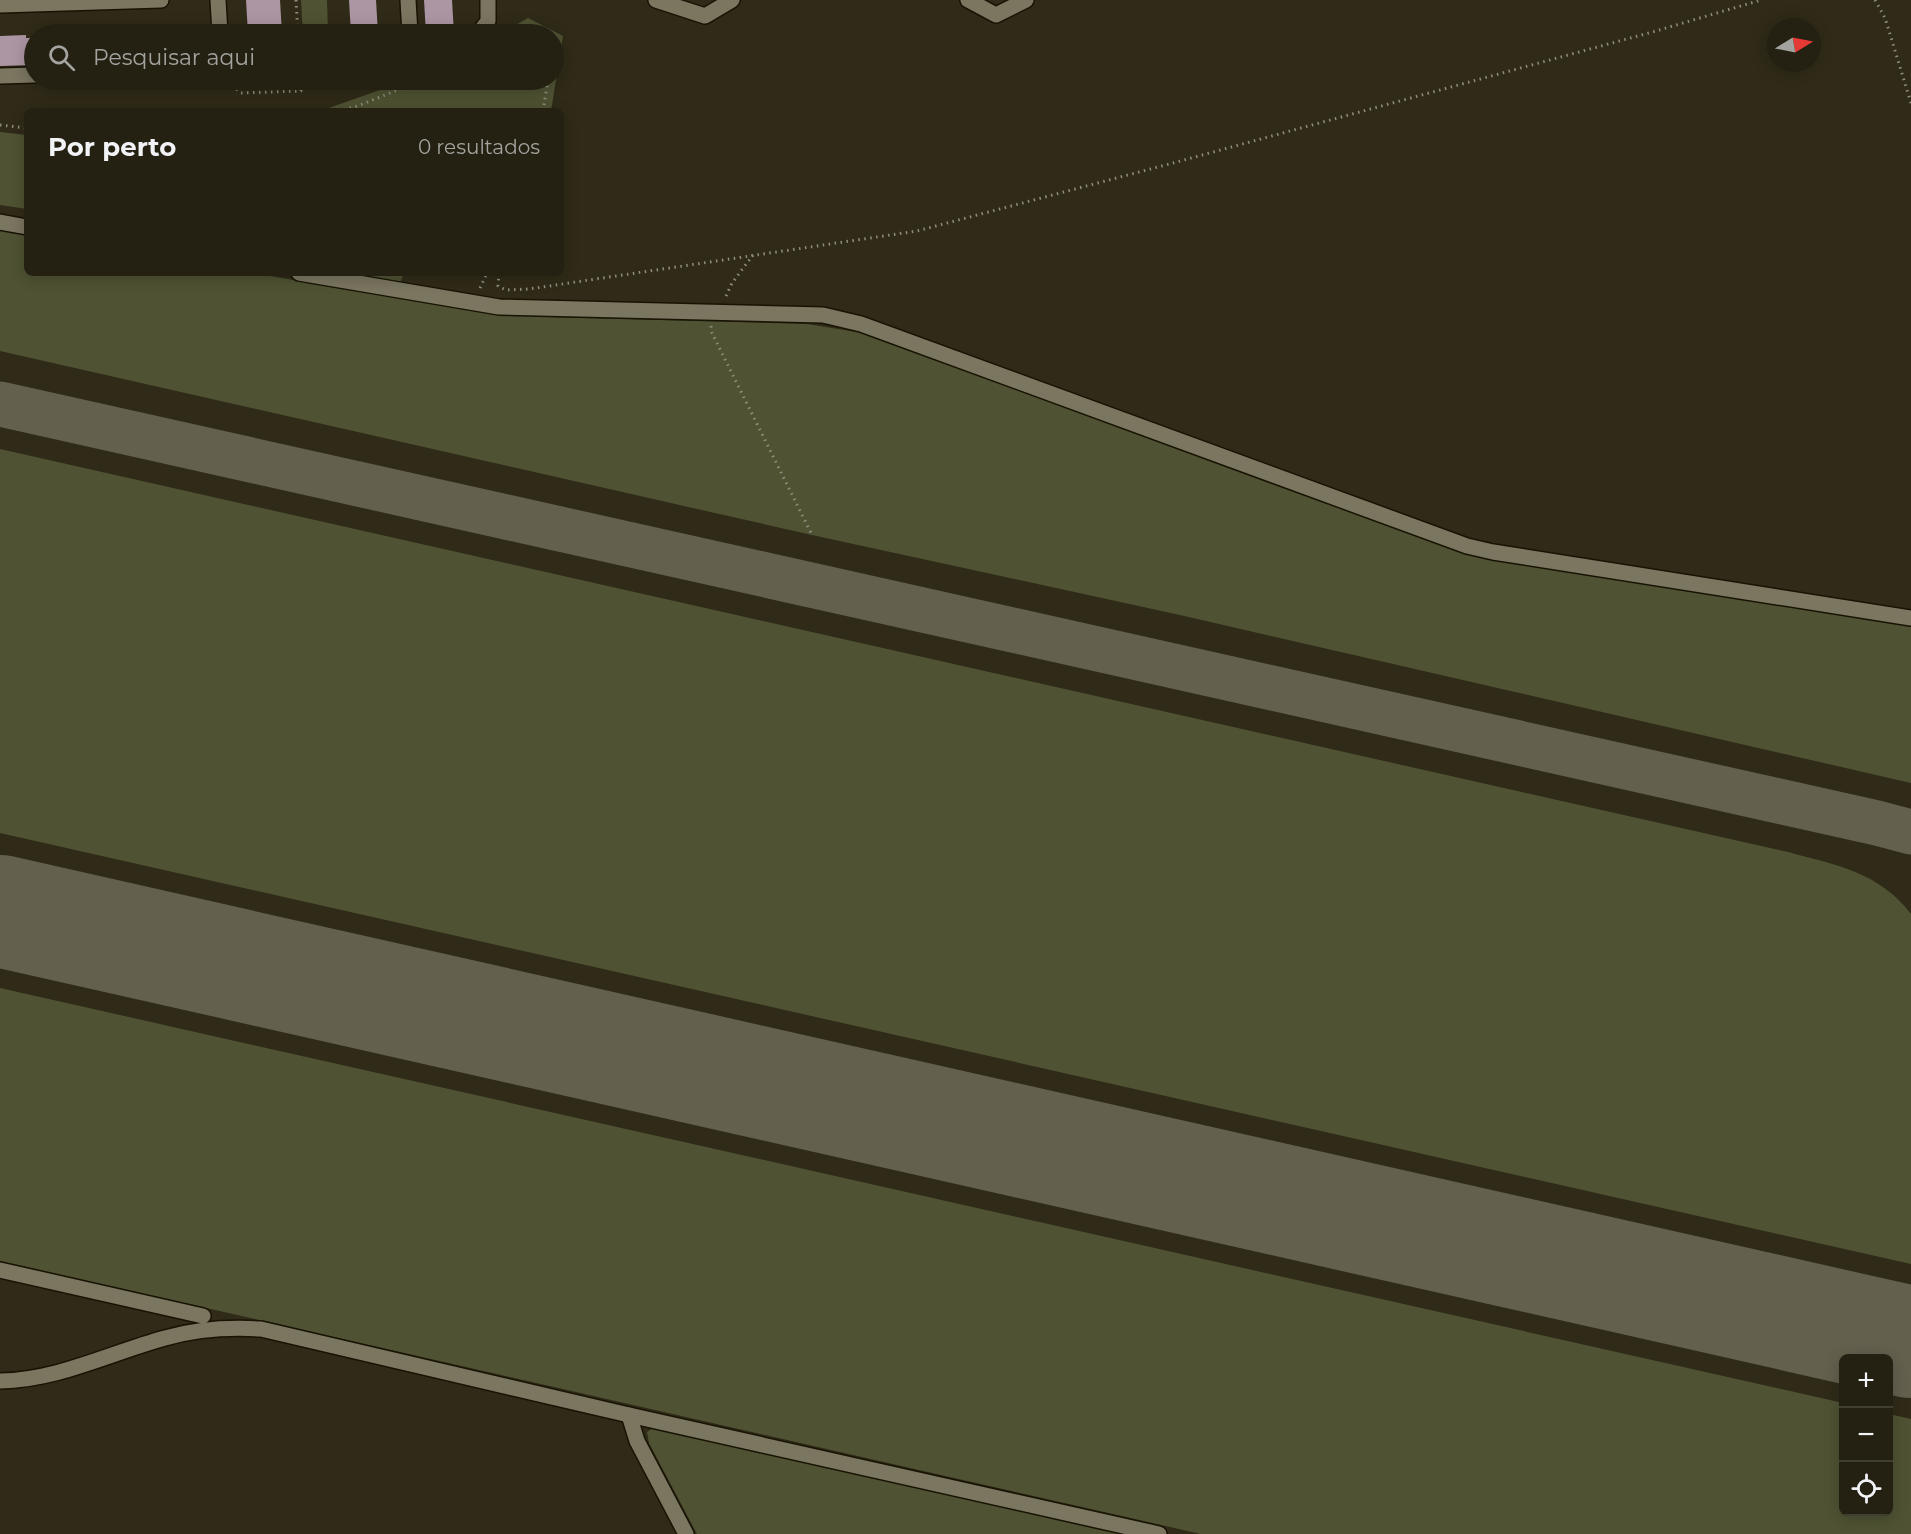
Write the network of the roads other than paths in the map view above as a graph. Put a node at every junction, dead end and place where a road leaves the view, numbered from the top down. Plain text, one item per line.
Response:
1 (161, 0) edge
2 (218, 0) edge
3 (408, 0) edge
4 (488, 0) edge
5 (656, 0) edge
6 (732, 0) edge
7 (968, 0) edge
8 (1026, 0) edge
9 (68, 1) edge
10 (0, 5) edge
11 (219, 24) edge
12 (409, 24) edge
13 (486, 24) edge
14 (24, 75) edge
15 (0, 76) edge
16 (0, 222) edge
17 (24, 226) edge
18 (317, 276) edge
19 (1911, 618) edge
20 (0, 1270) edge
21 (203, 1316) dead end
22 (0, 1381) edge
23 (629, 1415) junction
24 (687, 1534) edge
25 (1159, 1534) edge

1 - 9 street
2 - 11 street
3 - 12 street
4 - 13 street
5 - 6 street
7 - 8 street
9 - 10 street
14 - 15 street
16 - 17 street
18 - 19 street
20 - 21 street
22 - 23 street
23 - 24 street
23 - 25 street

